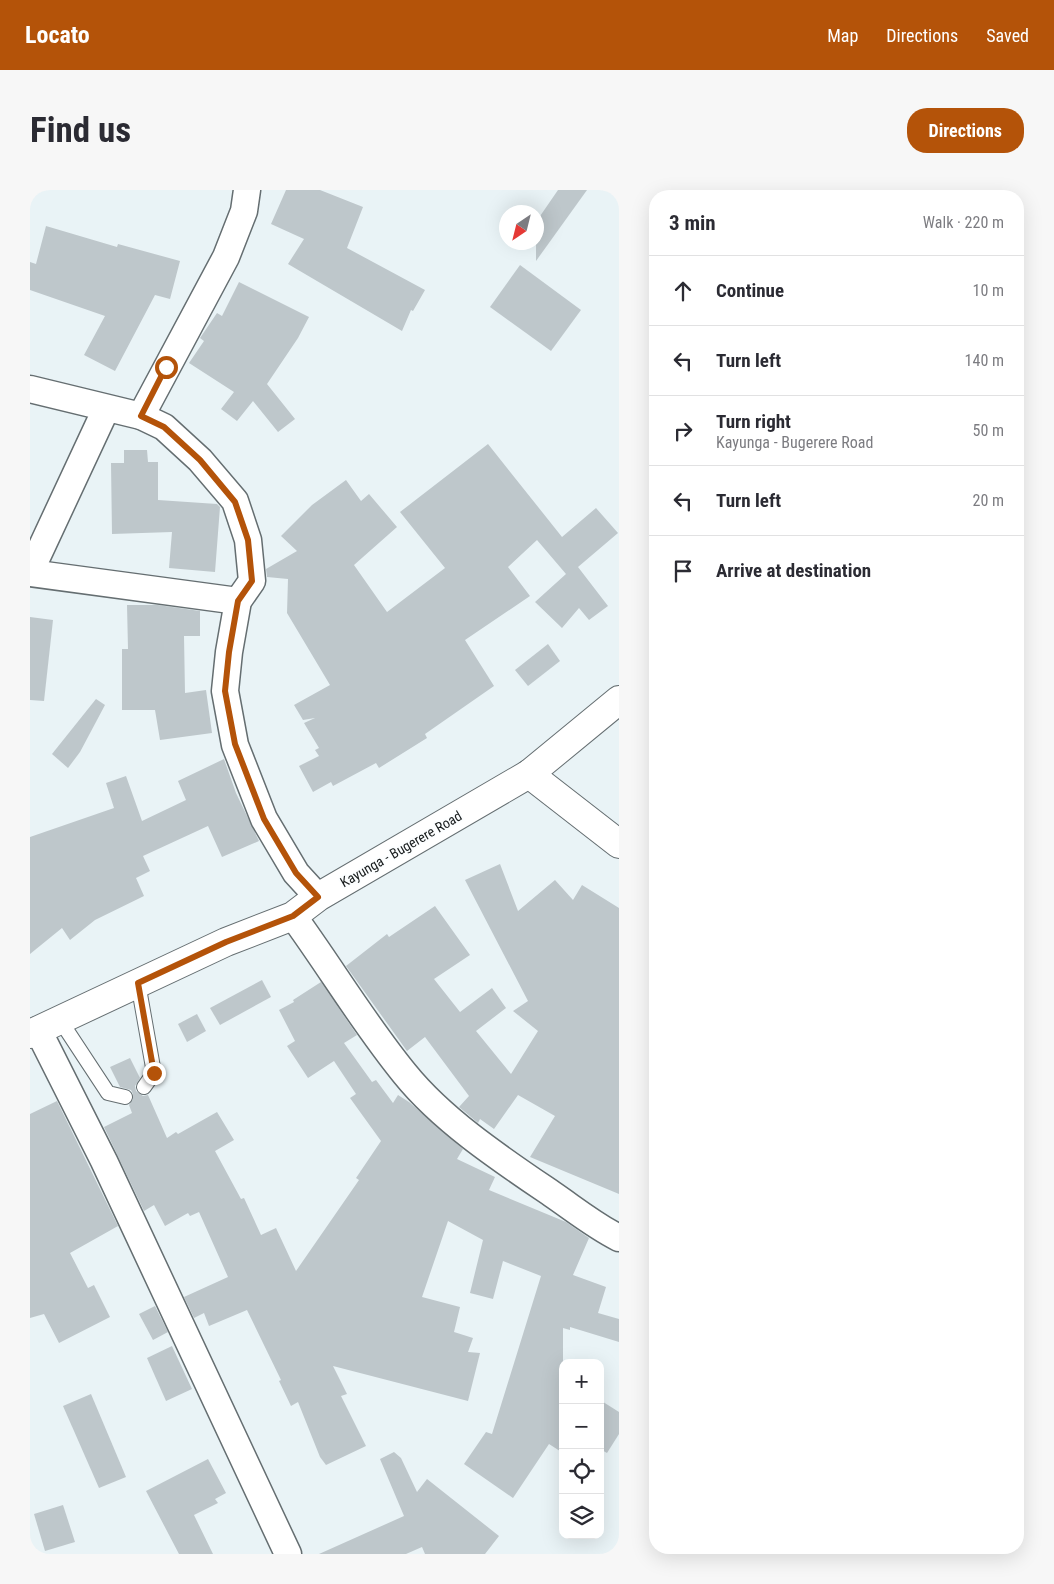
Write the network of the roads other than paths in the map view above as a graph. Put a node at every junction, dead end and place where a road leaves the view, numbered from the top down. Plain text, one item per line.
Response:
1 (247, 190) edge
2 (30, 389) edge
3 (106, 409) junction
4 (141, 416) junction
5 (30, 573) edge
6 (238, 601) junction
7 (619, 700) edge
8 (529, 774) junction
9 (619, 844) edge
10 (318, 897) junction
11 (293, 916) junction
12 (138, 983) junction
13 (43, 1028) edge
14 (144, 1087) dead end
15 (125, 1097) dead end
16 (619, 1238) edge
17 (288, 1554) edge

1 - 4 street
2 - 3 street
3 - 4 street
3 - 5 street
4 - 6 street
5 - 6 street
6 - 10 street
7 - 8 main road, Kayunga - Bugerere Road
8 - 9 main road
8 - 10 main road, Kayunga - Bugerere Road
10 - 11 main road, Kayunga - Bugerere Road
11 - 12 main road, Kayunga - Bugerere Road
11 - 16 street
12 - 13 main road, Kayunga - Bugerere Road
12 - 14 lane
13 - 15 lane
13 - 17 street

